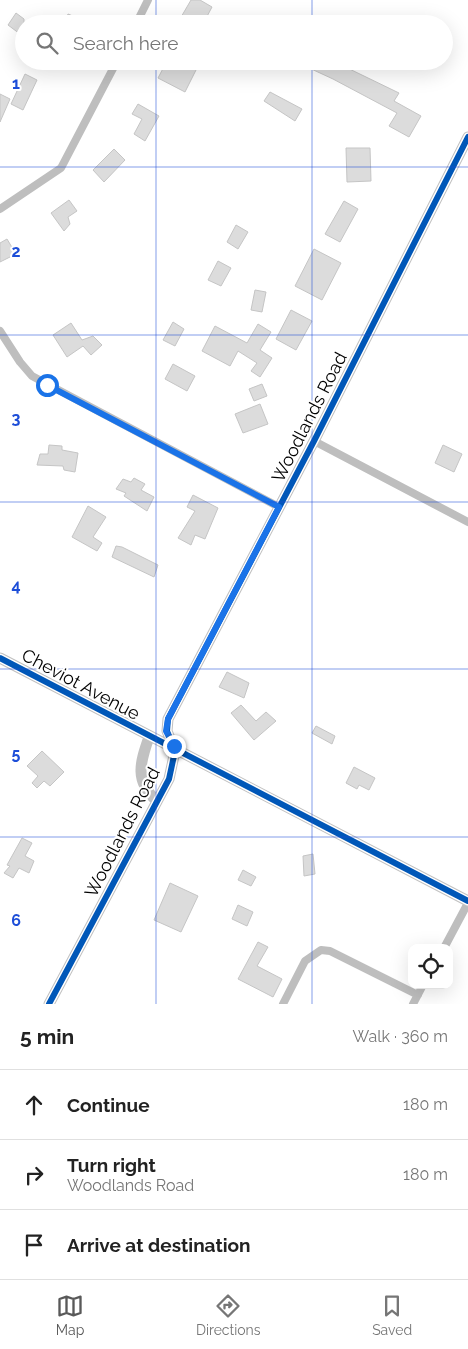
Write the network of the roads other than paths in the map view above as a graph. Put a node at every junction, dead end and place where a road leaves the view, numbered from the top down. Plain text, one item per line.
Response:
1 (148, 0) edge
2 (140, 15) edge
3 (112, 70) edge
4 (468, 137) edge
5 (0, 209) edge
6 (0, 331) edge
7 (314, 441) junction
8 (279, 507) junction
9 (468, 522) edge
10 (0, 658) edge
11 (149, 737) junction
12 (175, 751) junction
13 (157, 801) junction
14 (468, 902) edge
15 (446, 944) edge
16 (421, 989) edge
17 (418, 995) junction
18 (49, 1004) edge
19 (283, 1004) edge
20 (413, 1004) edge

1 - 2 street
3 - 5 street
4 - 7 street, Woodlands Road
6 - 8 street
7 - 8 street, Woodlands Road
7 - 9 street
8 - 12 street, Woodlands Road
10 - 11 street, Cheviot Avenue
11 - 12 street, Cheviot Avenue
11 - 13 street
12 - 13 street, Woodlands Road
12 - 14 street, Cheviot Avenue
13 - 18 street, Woodlands Road
14 - 15 street
16 - 17 street
17 - 19 street
17 - 20 street

